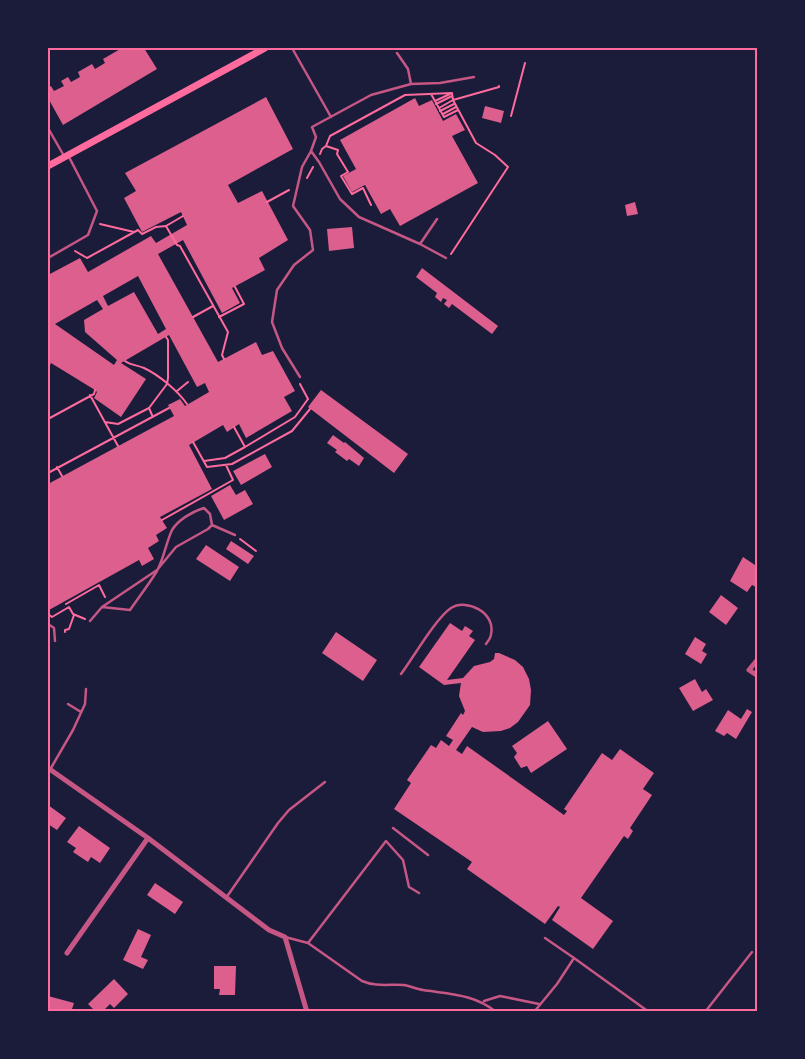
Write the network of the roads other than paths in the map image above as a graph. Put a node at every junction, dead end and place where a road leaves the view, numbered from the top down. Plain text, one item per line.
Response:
1 (265, 48) edge
2 (292, 48) edge
3 (397, 53) dead end
4 (474, 77) dead end
5 (411, 84) junction
6 (331, 117) junction
7 (48, 128) edge
8 (311, 151) junction
9 (66, 156) junction
10 (48, 166) edge
11 (437, 219) dead end
12 (420, 244) junction
13 (48, 258) edge
14 (446, 258) dead end
15 (300, 377) road end
16 (212, 524) junction
17 (235, 536) road end
18 (157, 570) junction
19 (102, 607) junction
20 (90, 621) road end
21 (48, 624) edge
22 (55, 641) dead end
23 (486, 644) dead end
24 (758, 660) edge
25 (401, 674) dead end
26 (758, 676) edge
27 (86, 689) dead end
28 (68, 704) dead end
29 (81, 712) junction
30 (49, 769) edge
31 (325, 782) dead end
32 (393, 828) dead end
33 (148, 838) junction
34 (428, 855) dead end
35 (419, 893) dead end
36 (226, 898) junction
37 (285, 937) junction
38 (545, 938) dead end
39 (308, 943) junction
40 (752, 952) dead end
41 (67, 953) dead end
42 (574, 958) junction
43 (482, 1002) junction
44 (540, 1004) junction
45 (307, 1012) edge
46 (496, 1012) edge
47 (534, 1012) edge
48 (649, 1012) edge
49 (704, 1012) edge

1 - 9 main road
2 - 6 lane
3 - 5 lane
4 - 5 lane
5 - 6 lane
6 - 8 lane
7 - 9 lane
8 - 12 lane
8 - 15 lane
9 - 10 main road
9 - 13 lane
11 - 12 lane
12 - 14 lane
16 - 17 lane
16 - 18 lane
16 - 18 lane
18 - 19 lane
18 - 19 lane
19 - 20 lane
21 - 22 lane
23 - 25 lane
24 - 26 street
27 - 29 lane
28 - 29 lane
29 - 30 lane
30 - 33 street
31 - 36 lane
32 - 34 lane
33 - 36 street
33 - 41 street
35 - 39 lane
36 - 37 street
37 - 39 lane
37 - 45 street
38 - 42 lane
39 - 43 lane
40 - 49 lane
42 - 44 lane
42 - 48 lane
43 - 44 lane
43 - 46 lane
44 - 47 lane

